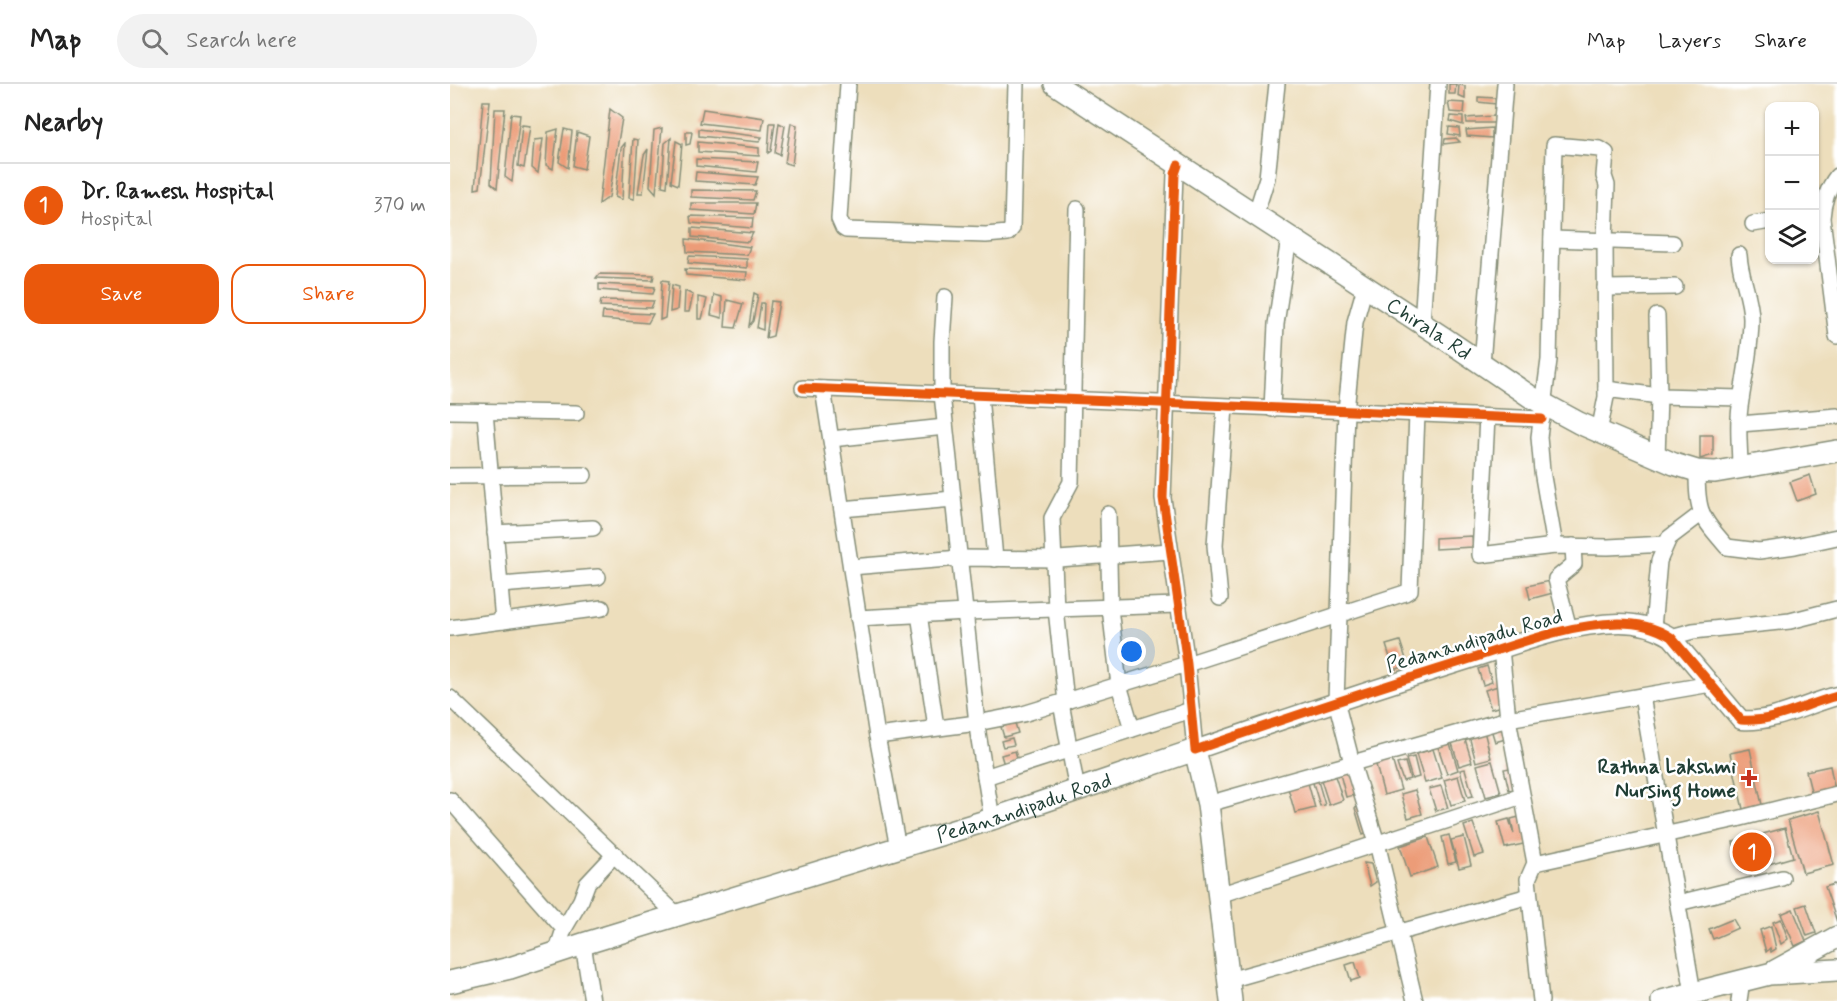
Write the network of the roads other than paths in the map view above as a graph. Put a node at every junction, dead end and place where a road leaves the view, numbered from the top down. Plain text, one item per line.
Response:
1 (848, 84) edge
2 (1016, 84) edge
3 (1055, 84) edge
4 (1276, 84) edge
5 (1438, 84) edge
6 (1505, 84) edge
7 (1179, 165) junction
8 (1837, 176) edge
9 (1821, 195) edge
10 (1077, 209) dead end
11 (1255, 216) junction
12 (1765, 222) edge
13 (1753, 224) dead end
14 (1289, 238) junction
15 (1551, 239) junction
16 (1605, 241) junction
17 (1673, 243) dead end
18 (1739, 255) dead end
19 (1365, 287) junction
20 (1676, 287) dead end
21 (1605, 288) junction
22 (945, 297) dead end
23 (1657, 316) dead end
24 (1422, 323) junction
25 (1837, 336) edge
26 (1482, 363) junction
27 (803, 388) dead end
28 (823, 389) junction
29 (1606, 389) junction
30 (942, 394) junction
31 (980, 396) junction
32 (1659, 396) junction
33 (1742, 398) junction
34 (1072, 400) junction
35 (1167, 404) junction
36 (1225, 407) junction
37 (1272, 409) junction
38 (450, 411) edge
39 (1346, 411) junction
40 (484, 412) junction
41 (1543, 412) junction
42 (576, 413) dead end
43 (1417, 414) junction
44 (1837, 416) edge
45 (1487, 417) junction
46 (1740, 424) junction
47 (945, 427) junction
48 (1599, 432) junction
49 (831, 439) junction
50 (1837, 451) edge
51 (1657, 457) junction
52 (1740, 468) junction
53 (1697, 471) junction
54 (584, 475) dead end
55 (450, 476) edge
56 (490, 477) junction
57 (953, 499) junction
58 (842, 509) junction
59 (1702, 513) junction
60 (1108, 514) dead end
61 (593, 528) dead end
62 (495, 533) junction
63 (1837, 537) edge
64 (1666, 544) junction
65 (1555, 546) junction
66 (1573, 546) junction
67 (1170, 551) junction
68 (1108, 555) junction
69 (960, 558) junction
70 (995, 559) junction
71 (1053, 559) junction
72 (851, 567) junction
73 (598, 577) dead end
74 (500, 585) junction
75 (1220, 598) dead end
76 (1178, 605) junction
77 (602, 608) dead end
78 (1110, 608) junction
79 (1056, 609) junction
80 (1837, 609) edge
81 (966, 612) junction
82 (1339, 613) junction
83 (919, 614) junction
84 (858, 618) junction
85 (503, 621) junction
86 (450, 628) edge
87 (1653, 628) junction
88 (1569, 630) junction
89 (1671, 637) junction
90 (1501, 649) junction
91 (1187, 664) junction
92 (1711, 684) junction
93 (1119, 685) junction
94 (1642, 696) junction
95 (1837, 696) edge
96 (450, 698) edge
97 (1336, 701) junction
98 (1063, 702) junction
99 (1191, 710) junction
100 (1508, 719) junction
101 (977, 723) junction
102 (936, 727) junction
103 (1131, 729) junction
104 (877, 736) junction
105 (1069, 750) junction
106 (1195, 750) junction
107 (1352, 763) junction
108 (985, 777) junction
109 (1077, 790) junction
110 (1837, 794) edge
111 (1522, 796) junction
112 (450, 800) edge
113 (1208, 804) junction
114 (992, 819) junction
115 (1667, 834) junction
116 (1377, 843) junction
117 (898, 848) junction
118 (615, 854) junction
119 (1535, 863) junction
120 (1782, 878) dead end
121 (1219, 895) junction
122 (1529, 896) junction
123 (1678, 903) junction
124 (677, 915) junction
125 (564, 929) junction
126 (1399, 933) junction
127 (1837, 937) edge
128 (583, 944) junction
129 (556, 954) junction
130 (1837, 970) edge
131 (1769, 974) junction
132 (450, 982) edge
133 (1230, 991) edge
134 (1741, 991) edge
135 (1694, 993) junction
136 (592, 1001) edge
137 (1415, 1001) edge
138 (1541, 1001) edge
139 (1662, 1001) edge

1 - 2 street
3 - 7 main road, Chirala Rd
4 - 11 street
5 - 24 street
6 - 26 street
7 - 11 main road, Chirala Rd
7 - 35 street
8 - 9 street
9 - 25 street
10 - 34 street
11 - 14 main road, Chirala Rd
12 - 13 street
14 - 19 main road, Chirala Rd
14 - 37 street
15 - 16 street
15 - 16 street
15 - 41 street
16 - 17 street
16 - 21 street
18 - 33 street
19 - 24 main road, Chirala Rd
19 - 39 street
20 - 21 street
21 - 29 street
22 - 30 street
23 - 32 street
24 - 26 main road, Chirala Rd
26 - 41 main road, Chirala Rd
27 - 28 street
28 - 30 street
28 - 49 street
29 - 32 street
29 - 48 street
30 - 31 street
30 - 47 street
31 - 34 street
31 - 70 street
32 - 33 street
32 - 51 street
33 - 46 street
34 - 35 street
34 - 71 street
35 - 36 street
35 - 67 street
36 - 37 street
36 - 75 street
37 - 39 street
38 - 40 street
39 - 43 street
39 - 82 street
40 - 42 street
40 - 56 street
41 - 45 street
41 - 48 main road, Chirala Rd
41 - 65 street
43 - 45 street
43 - 82 street
44 - 46 street
45 - 65 street
46 - 52 street
47 - 49 street
47 - 57 street
48 - 51 main road, Chirala Rd
49 - 58 street
50 - 52 main road, Chirala Rd
51 - 53 main road, Chirala Rd
52 - 53 main road, Chirala Rd
53 - 59 street
54 - 56 street
55 - 56 street
56 - 62 street
57 - 58 street
57 - 69 street
58 - 72 street
59 - 63 street
59 - 64 street
60 - 68 street
61 - 62 street
62 - 74 street
64 - 66 street
64 - 87 street
65 - 66 street
66 - 88 street
67 - 68 street
67 - 76 street
68 - 71 street
68 - 78 street
69 - 70 street
69 - 72 street
69 - 81 street
70 - 71 street
71 - 79 street
72 - 84 street
73 - 74 street
74 - 85 street
76 - 78 street
76 - 91 street
77 - 85 street
78 - 79 street
78 - 93 street
79 - 81 street
79 - 98 street
80 - 89 street
81 - 83 street
81 - 101 street
82 - 91 street
82 - 97 street
83 - 84 street
83 - 102 street
84 - 104 street
85 - 86 street
87 - 88 street, Pedanandipadu Road
87 - 89 street, Pedanandipadu Road
88 - 90 street, Pedanandipadu Road
89 - 92 street, Pedanandipadu Road
90 - 97 street, Pedanandipadu Road
90 - 100 street
91 - 93 street
91 - 99 street
92 - 94 street
92 - 95 street, Pedanandipadu Road
93 - 98 street
93 - 103 street
94 - 100 street
94 - 115 street
96 - 118 street
97 - 106 street, Pedanandipadu Road
97 - 107 street
98 - 101 street
98 - 105 street
99 - 103 street
99 - 106 street
100 - 107 street
100 - 111 street
101 - 102 street
101 - 108 street
102 - 104 street
103 - 105 street
104 - 117 street
105 - 108 street
105 - 109 street
106 - 109 main road, Pedanandipadu Road
106 - 113 main road
107 - 113 street
107 - 116 street
108 - 114 street
109 - 114 main road, Pedanandipadu Road
110 - 115 street
111 - 116 street
111 - 119 street
112 - 125 street
113 - 121 main road
114 - 117 main road, Pedanandipadu Road
115 - 119 street
115 - 123 street
116 - 121 street
116 - 126 street
117 - 124 main road, Pedanandipadu Road
118 - 124 street
118 - 125 street
119 - 122 street
120 - 123 street
121 - 133 main road
122 - 126 street
122 - 138 street
123 - 135 street
124 - 128 main road, Pedanandipadu Road
125 - 129 street
126 - 133 street
126 - 137 street
127 - 131 main road
128 - 129 main road, Pedanandipadu Road
128 - 136 street
129 - 132 main road, Pedanandipadu Road
130 - 131 main road
131 - 134 main road
134 - 135 main road
135 - 139 main road

